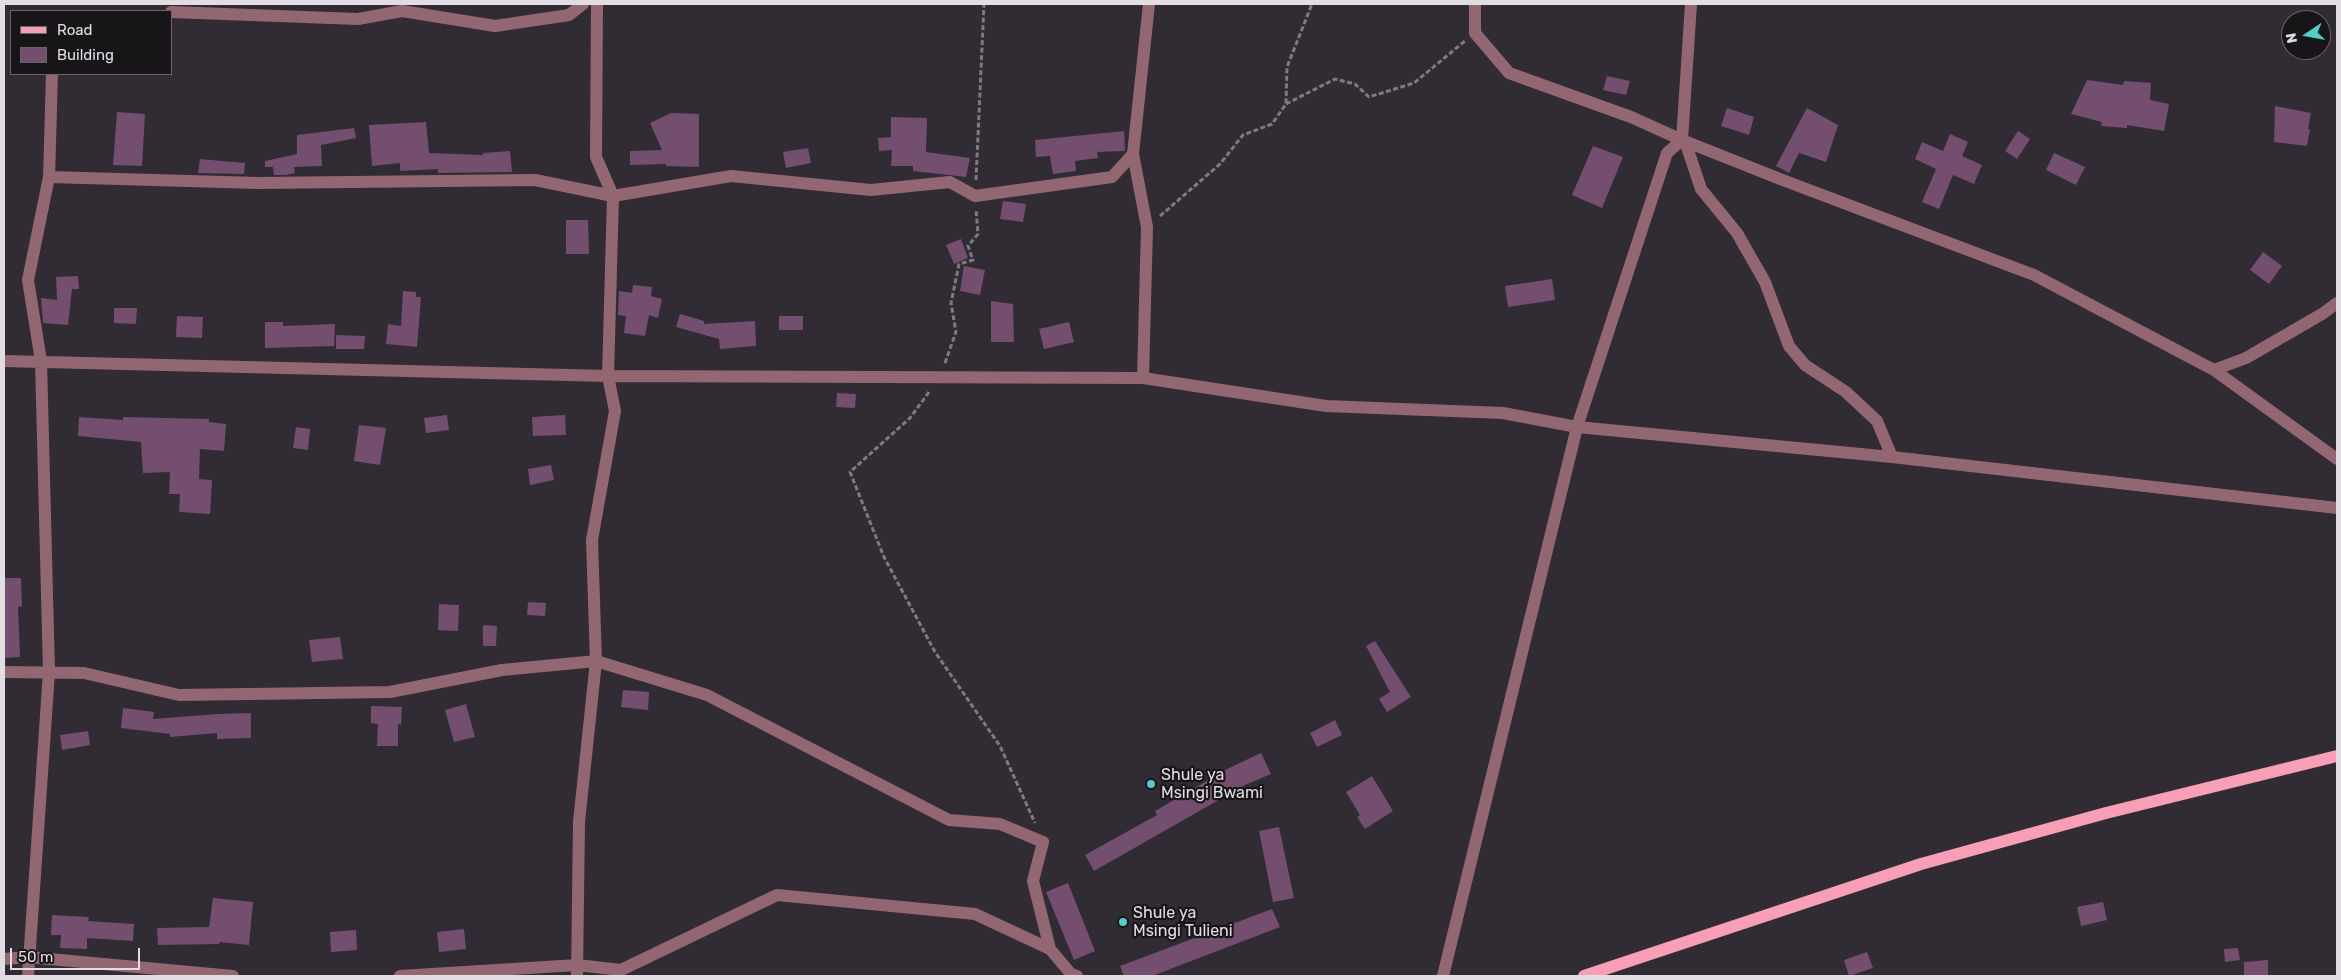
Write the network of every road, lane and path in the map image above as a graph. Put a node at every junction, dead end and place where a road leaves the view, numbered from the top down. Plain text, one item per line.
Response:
1 (583, 4) edge
2 (597, 4) edge
3 (984, 4) edge
4 (1149, 4) edge
5 (1312, 4) edge
6 (1476, 4) edge
7 (1691, 4) edge
8 (172, 12) edge
9 (1475, 33) junction
10 (52, 75) edge
11 (1286, 104) junction
12 (1682, 140) junction
13 (1134, 154) junction
14 (49, 177) junction
15 (612, 196) junction
16 (975, 196) junction
17 (1147, 228) junction
18 (2337, 303) edge
19 (4, 361) edge
20 (41, 362) junction
21 (2214, 370) junction
22 (608, 376) junction
23 (941, 377) junction
24 (1143, 378) junction
25 (1576, 427) junction
26 (1892, 457) junction
27 (2337, 460) edge
28 (2337, 508) edge
29 (596, 661) junction
30 (4, 672) edge
31 (49, 672) junction
32 (2337, 756) edge
33 (1043, 842) junction
34 (1050, 949) junction
35 (28, 958) junction
36 (4, 959) edge
37 (577, 970) edge
38 (28, 976) edge
39 (233, 976) edge
40 (400, 976) edge
41 (1077, 976) edge
42 (1443, 976) edge
43 (1584, 976) edge

1 - 8 street
2 - 15 street
3 - 16 path
4 - 13 street
5 - 11 path
6 - 9 street
7 - 12 street
9 - 11 path
9 - 12 street
10 - 14 street
11 - 17 path
12 - 21 street
12 - 25 street
12 - 26 street
13 - 16 street
13 - 17 street
14 - 15 street
14 - 20 street
15 - 16 street
15 - 22 street
16 - 23 path
17 - 24 street
18 - 21 street
19 - 20 street
20 - 22 street
20 - 31 street
21 - 27 street
22 - 23 street
22 - 29 street
23 - 24 street
23 - 33 path
24 - 25 street
25 - 26 street
25 - 42 street
26 - 28 street
29 - 31 street
29 - 33 street
29 - 37 street
30 - 31 street
31 - 35 street
32 - 43 main road
33 - 34 street
34 - 37 street
34 - 41 street
35 - 36 street
35 - 38 street
35 - 39 street
37 - 40 street

